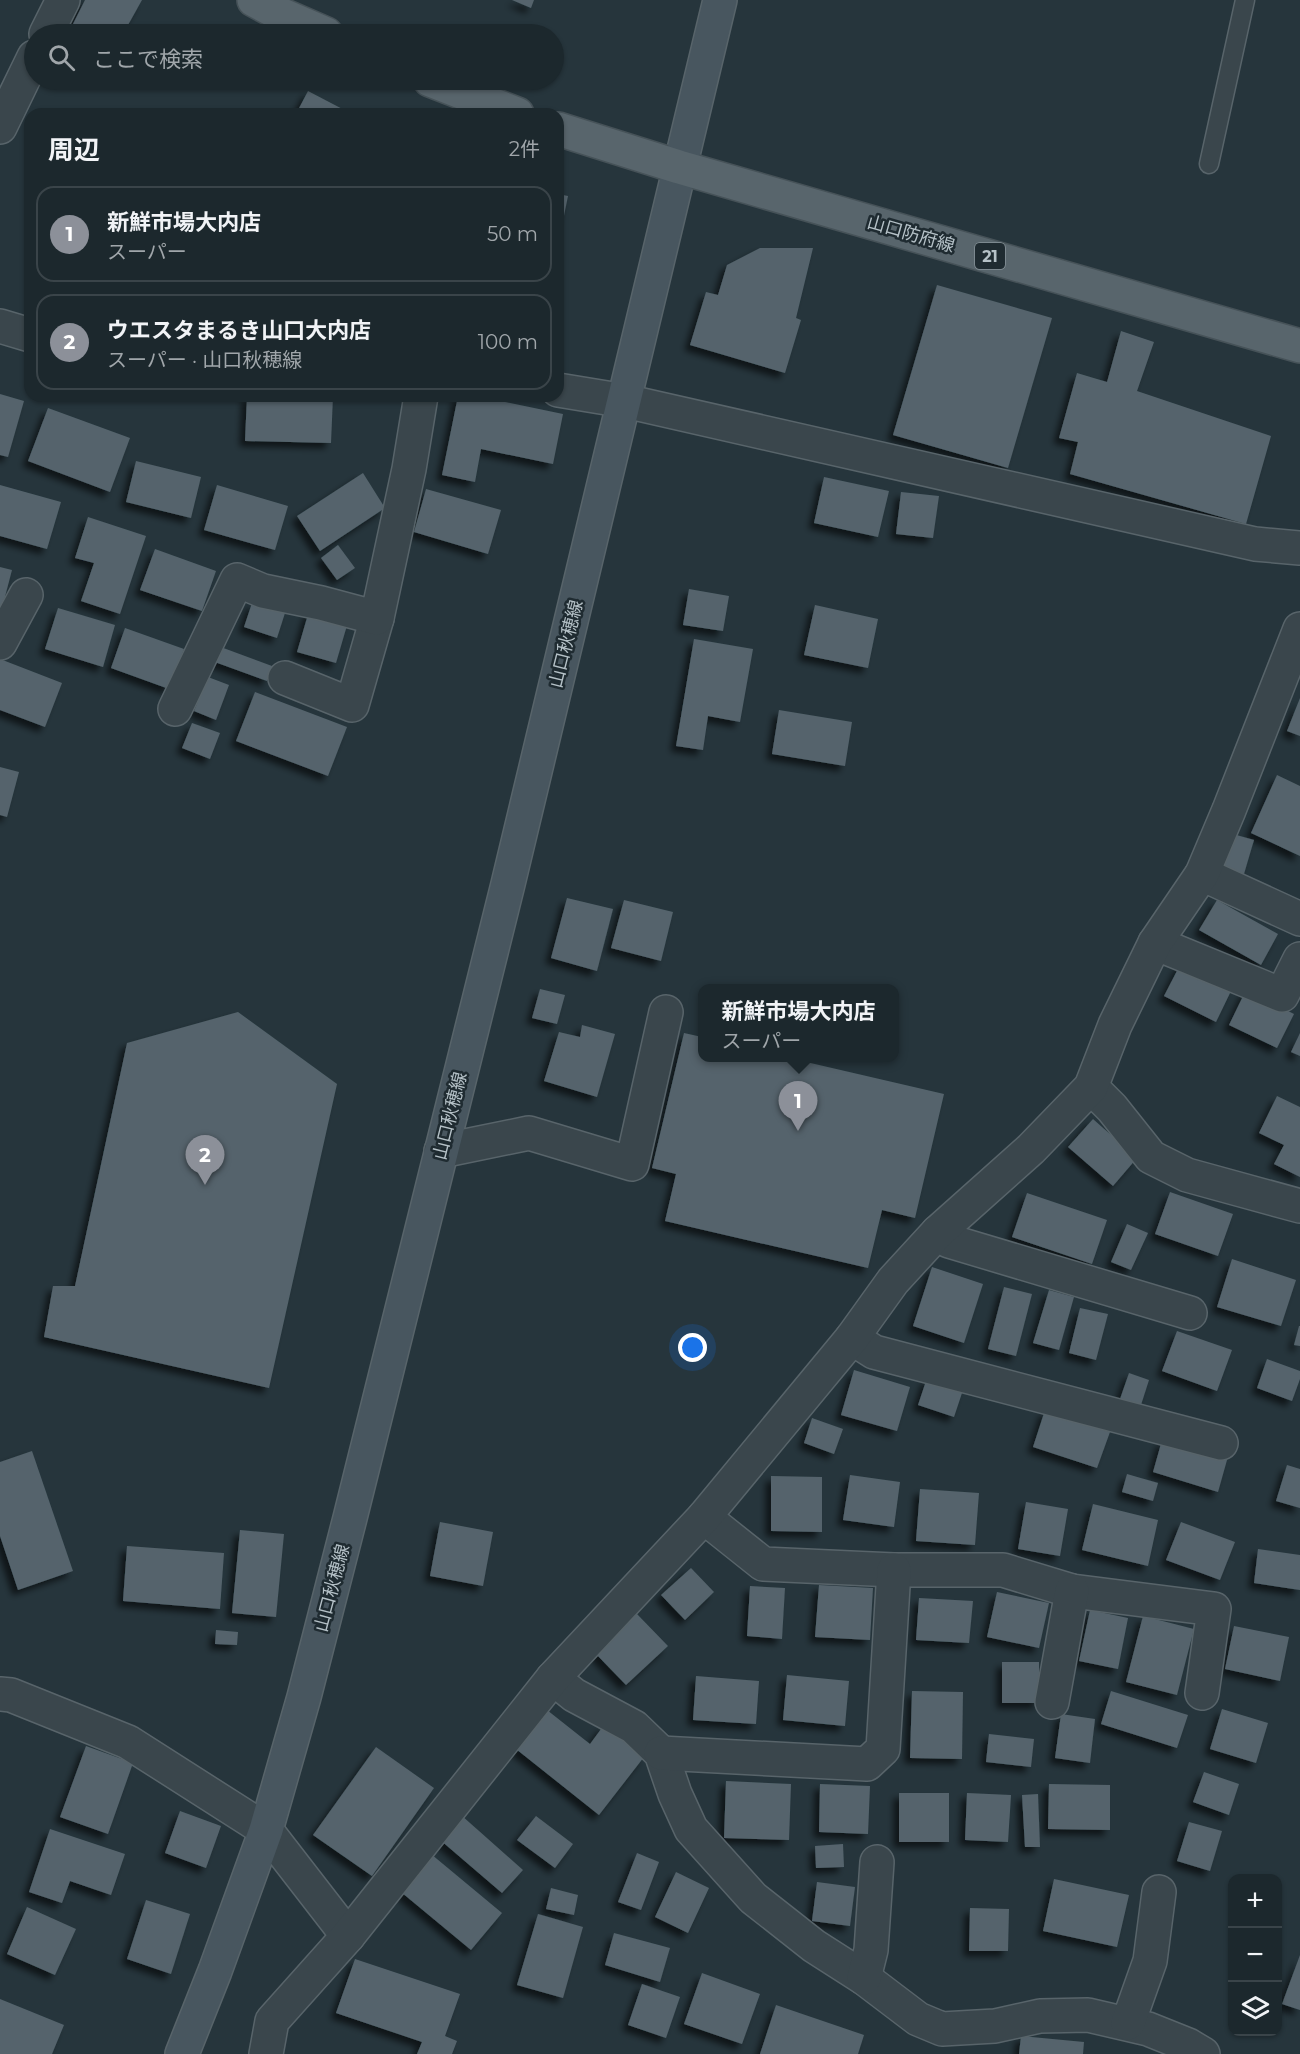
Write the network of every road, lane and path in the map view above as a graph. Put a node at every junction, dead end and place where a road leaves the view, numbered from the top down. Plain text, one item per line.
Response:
1 (63, 0) edge
2 (254, 0) edge
3 (720, 0) edge
4 (1245, 0) edge
5 (51, 24) edge
6 (303, 24) edge
7 (24, 77) edge
8 (455, 90) edge
9 (501, 108) edge
10 (0, 126) edge
11 (564, 131) edge
12 (1209, 164) dead end
13 (679, 167) junction
14 (0, 326) edge
15 (24, 333) edge
16 (1300, 346) edge
17 (564, 391) edge
18 (625, 401) junction
19 (420, 402) edge
20 (1300, 548) edge
21 (26, 595) dead end
22 (377, 618) junction
23 (1300, 629) edge
24 (0, 643) edge
25 (285, 678) dead end
26 (176, 709) dead end
27 (1202, 874) junction
28 (1300, 919) edge
29 (1155, 943) junction
30 (1300, 959) edge
31 (666, 1012) dead end
32 (1091, 1087) junction
33 (441, 1151) junction
34 (1300, 1206) edge
35 (938, 1232) junction
36 (1190, 1313) dead end
37 (852, 1338) junction
38 (1221, 1443) dead end
39 (704, 1517) junction
40 (894, 1570) junction
41 (1072, 1591) junction
42 (553, 1678) junction
43 (1202, 1693) dead end
44 (0, 1694) edge
45 (1052, 1702) dead end
46 (661, 1753) junction
47 (266, 1830) junction
48 (877, 1862) dead end
49 (1160, 1892) dead end
50 (348, 1936) junction
51 (864, 1978) junction
52 (1128, 2023) junction
53 (993, 2040) edge
54 (182, 2054) edge
55 (266, 2054) edge
56 (1203, 2054) edge

1 - 5 street
2 - 6 main road
3 - 13 main road, 山口秋穂線
4 - 12 lane
7 - 10 street
8 - 9 main road
11 - 13 main road, 山口防府線 / 21
13 - 16 main road, 山口防府線 / 21
13 - 18 main road, 山口秋穂線
14 - 15 street
17 - 18 street
18 - 20 street
18 - 33 main road, 山口秋穂線
19 - 22 street
21 - 24 street
22 - 25 street
22 - 26 street
23 - 27 street
27 - 28 street
27 - 29 street
29 - 30 street
29 - 32 street
31 - 33 street
32 - 34 street
32 - 35 street
33 - 47 main road, 山口秋穂線
35 - 36 street
35 - 37 street
37 - 38 street
37 - 39 street
39 - 40 street
39 - 42 street
40 - 41 street
40 - 46 street
41 - 43 street
41 - 45 street
42 - 46 street
42 - 50 street
44 - 47 street
46 - 51 street
47 - 50 street
47 - 54 main road, 山口秋穂線
48 - 51 street
49 - 52 street
50 - 55 street
51 - 53 street
52 - 53 street
52 - 56 street

